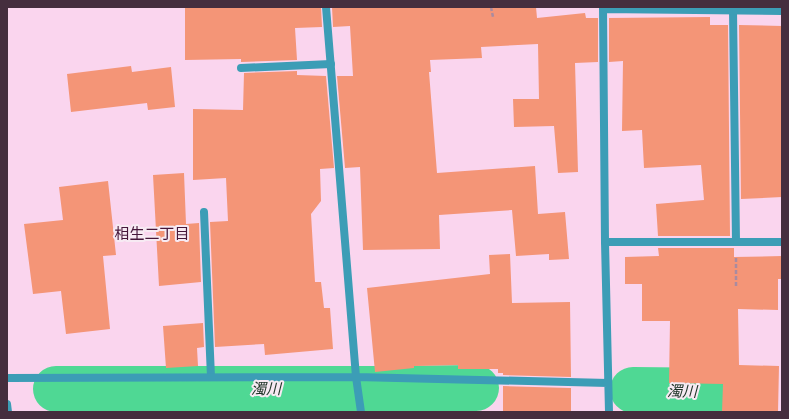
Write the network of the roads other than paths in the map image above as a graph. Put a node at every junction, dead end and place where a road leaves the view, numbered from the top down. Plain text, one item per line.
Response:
1 (326, 7) edge
2 (603, 8) edge
3 (733, 10) junction
4 (782, 11) edge
5 (331, 64) junction
6 (241, 68) dead end
7 (204, 212) dead end
8 (605, 242) junction
9 (736, 242) junction
10 (782, 242) edge
11 (211, 377) junction
12 (7, 378) edge
13 (356, 378) junction
14 (608, 383) junction
15 (7, 404) edge
16 (8, 412) edge
17 (361, 412) edge
18 (610, 412) edge

1 - 5 street
2 - 3 street
2 - 8 street
3 - 4 street
3 - 9 street
5 - 6 street
5 - 13 street
7 - 11 street
8 - 9 street
8 - 14 street
9 - 10 street
11 - 12 street
11 - 13 street
13 - 14 street
13 - 17 street
14 - 18 street
15 - 16 street

